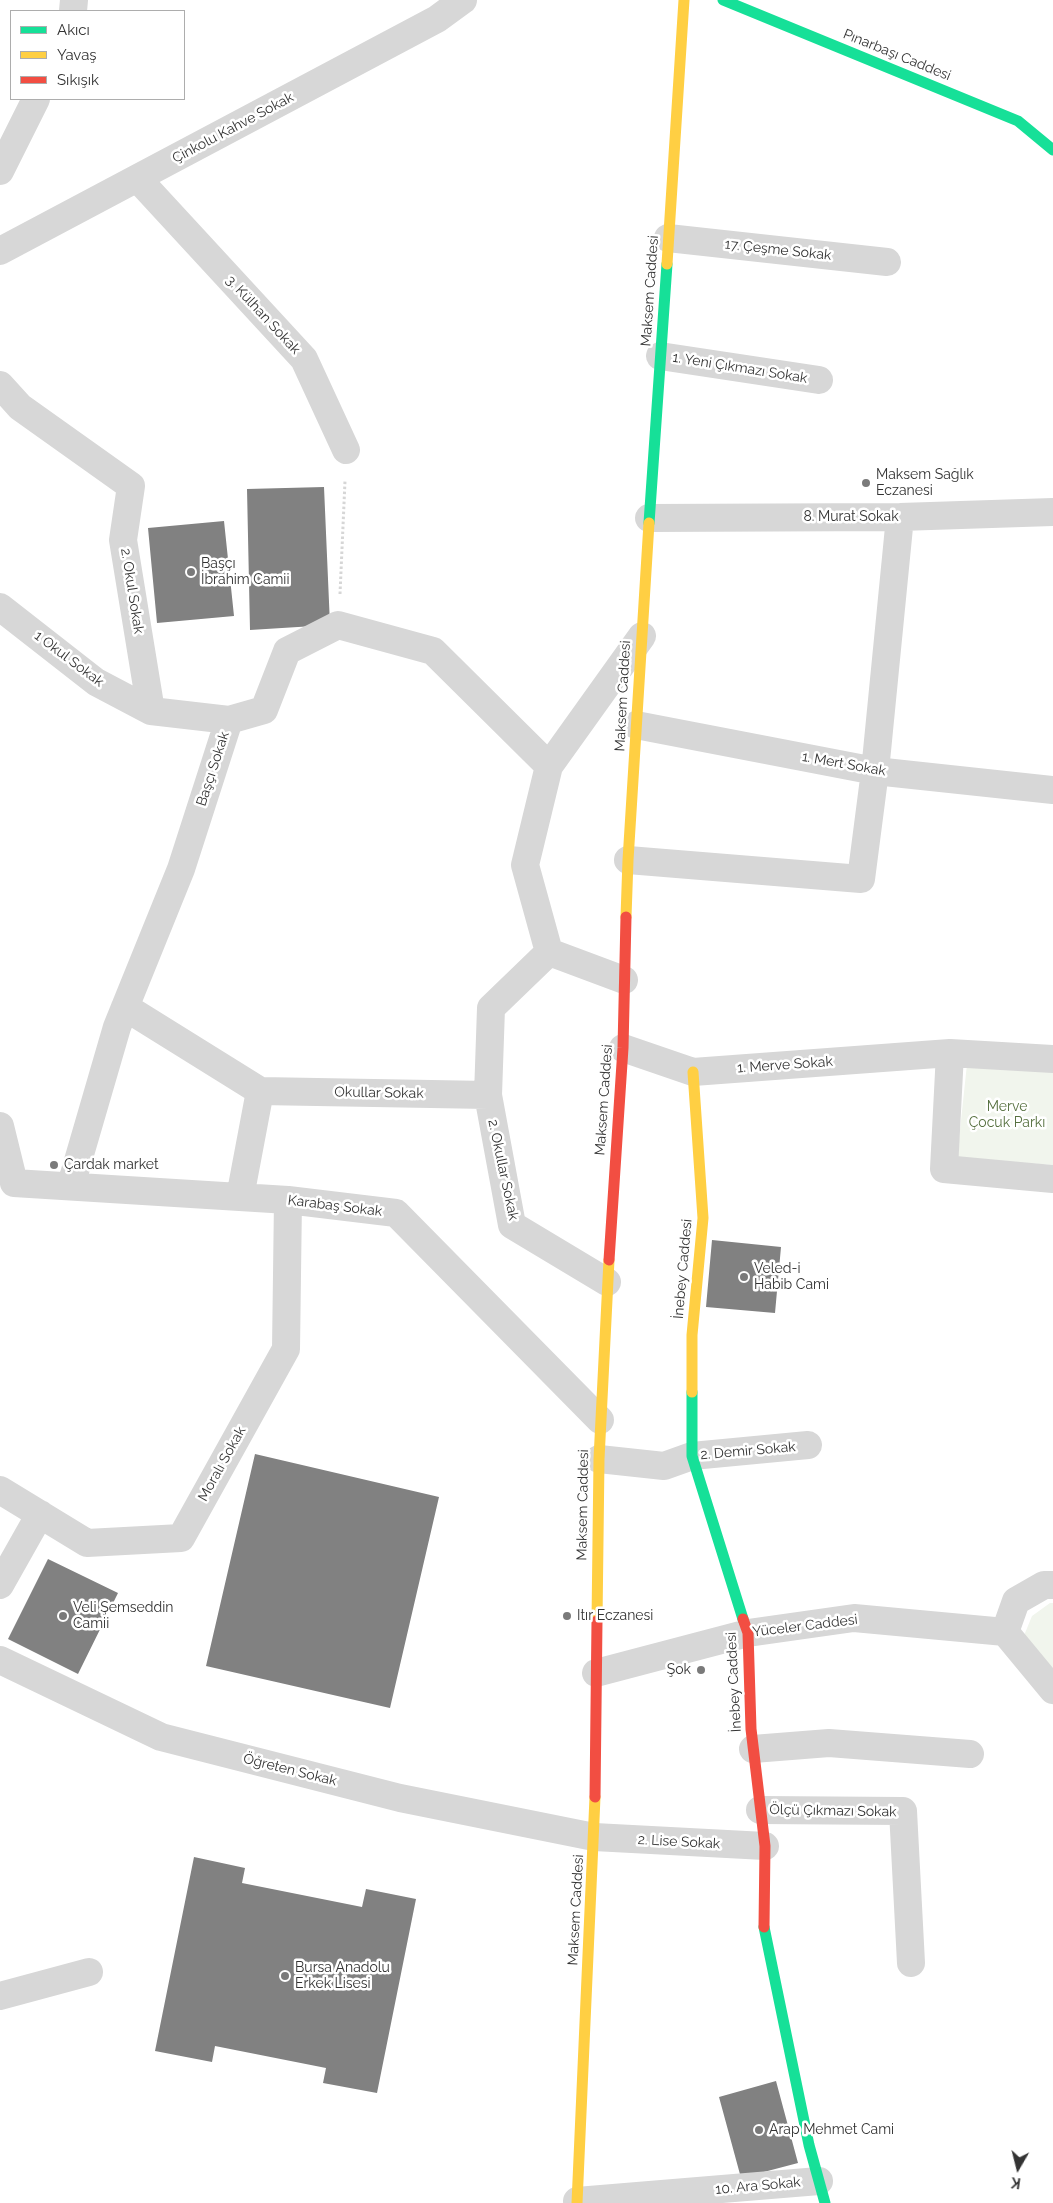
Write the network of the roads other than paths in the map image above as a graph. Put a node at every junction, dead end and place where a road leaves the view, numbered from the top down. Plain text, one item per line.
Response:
1 (463, 0) edge
2 (684, 0) edge
3 (723, 0) edge
4 (36, 100) edge
5 (1053, 150) edge
6 (0, 171) edge
7 (138, 179) junction
8 (668, 238) junction
9 (0, 250) edge
10 (888, 262) dead end
11 (660, 356) junction
12 (819, 380) dead end
13 (0, 385) edge
14 (346, 450) road end
15 (1053, 512) edge
16 (900, 517) junction
17 (649, 518) junction
18 (0, 607) edge
19 (642, 636) junction
20 (151, 711) junction
21 (229, 720) junction
22 (636, 725) junction
23 (549, 766) junction
24 (875, 771) junction
25 (1053, 790) edge
26 (628, 860) junction
27 (549, 952) junction
28 (624, 980) junction
29 (125, 1007) junction
30 (623, 1048) junction
31 (950, 1053) junction
32 (1053, 1058) edge
33 (693, 1072) junction
34 (260, 1091) junction
35 (488, 1095) junction
36 (0, 1126) edge
37 (1053, 1179) edge
38 (71, 1186) junction
39 (7, 1187) edge
40 (240, 1197) junction
41 (288, 1200) junction
42 (607, 1282) junction
43 (600, 1420) junction
44 (808, 1446) dead end
45 (692, 1456) junction
46 (599, 1459) junction
47 (0, 1490) edge
48 (40, 1514) junction
49 (1053, 1585) edge
50 (0, 1586) edge
51 (1004, 1632) junction
52 (748, 1633) junction
53 (0, 1660) edge
54 (596, 1673) junction
55 (1053, 1690) edge
56 (753, 1749) junction
57 (970, 1754) dead end
58 (760, 1810) junction
59 (594, 1837) junction
60 (765, 1846) junction
61 (912, 1963) dead end
62 (89, 1972) dead end
63 (0, 1996) edge
64 (822, 2192) edge
65 (577, 2202) edge

1 - 7 street, Çinkolu Kahve Sokak
2 - 8 main road, Maksem Caddesi
3 - 5 main road, Pınarbaşı Caddesi
4 - 6 street
7 - 9 street, Çinkolu Kahve Sokak
7 - 14 street, 3. Külhan Sokak
8 - 10 street, 17. Çeşme Sokak
8 - 11 main road, Maksem Caddesi
11 - 12 street, 1. Yeni Çıkmazı Sokak
11 - 17 main road, Maksem Caddesi
13 - 20 street, 2. Okul Sokak
15 - 16 street, 8. Murat Sokak
16 - 17 street, 8. Murat Sokak
16 - 24 street
17 - 19 main road, Maksem Caddesi
18 - 20 street, 1 Okul Sokak
19 - 22 main road, Maksem Caddesi
19 - 23 street
20 - 21 street, 1 Okul Sokak
21 - 23 street, Başçı Sokak
21 - 29 street, Başçı Sokak
22 - 24 street, 1. Mert Sokak
22 - 26 main road, Maksem Caddesi
23 - 27 street
24 - 25 street, 1. Mert Sokak
24 - 26 street
26 - 28 main road, Maksem Caddesi
27 - 28 street
27 - 35 street
28 - 30 main road, Maksem Caddesi
29 - 34 street
29 - 38 street, Başçı Sokak
30 - 33 street, 1. Merve Sokak
30 - 42 main road, Maksem Caddesi
31 - 32 street, 1. Merve Sokak
31 - 33 street, 1. Merve Sokak
31 - 37 street
33 - 45 main road, İnebey Caddesi
34 - 35 street, Okullar Sokak
34 - 40 street
35 - 42 street, 2. Okullar Sokak
36 - 39 street
38 - 39 street, Karabaş Sokak
38 - 40 street, Karabaş Sokak
40 - 41 street, Karabaş Sokak
41 - 43 street, Karabaş Sokak
41 - 48 street, Moralı Sokak
42 - 43 main road, Maksem Caddesi
43 - 46 main road, Maksem Caddesi
44 - 45 street, 2. Demir Sokak
45 - 46 street, 2. Demir Sokak
45 - 52 main road, İnebey Caddesi
46 - 54 main road, Maksem Caddesi
47 - 48 street, Moralı Sokak
48 - 50 street
49 - 51 street
51 - 52 street, Yüceler Caddesi
51 - 55 street
52 - 54 street, Yüceler Caddesi
52 - 56 main road, İnebey Caddesi
53 - 59 street, Öğreten Sokak
54 - 59 main road, Maksem Caddesi
56 - 57 street
56 - 58 main road, İnebey Caddesi
58 - 60 main road, İnebey Caddesi
58 - 61 street, Ölçü Çıkmazı Sokak
59 - 60 street, 2. Lise Sokak
59 - 65 main road, Maksem Caddesi
60 - 64 main road, İnebey Caddesi
62 - 63 street
64 - 65 street, 10. Ara Sokak

